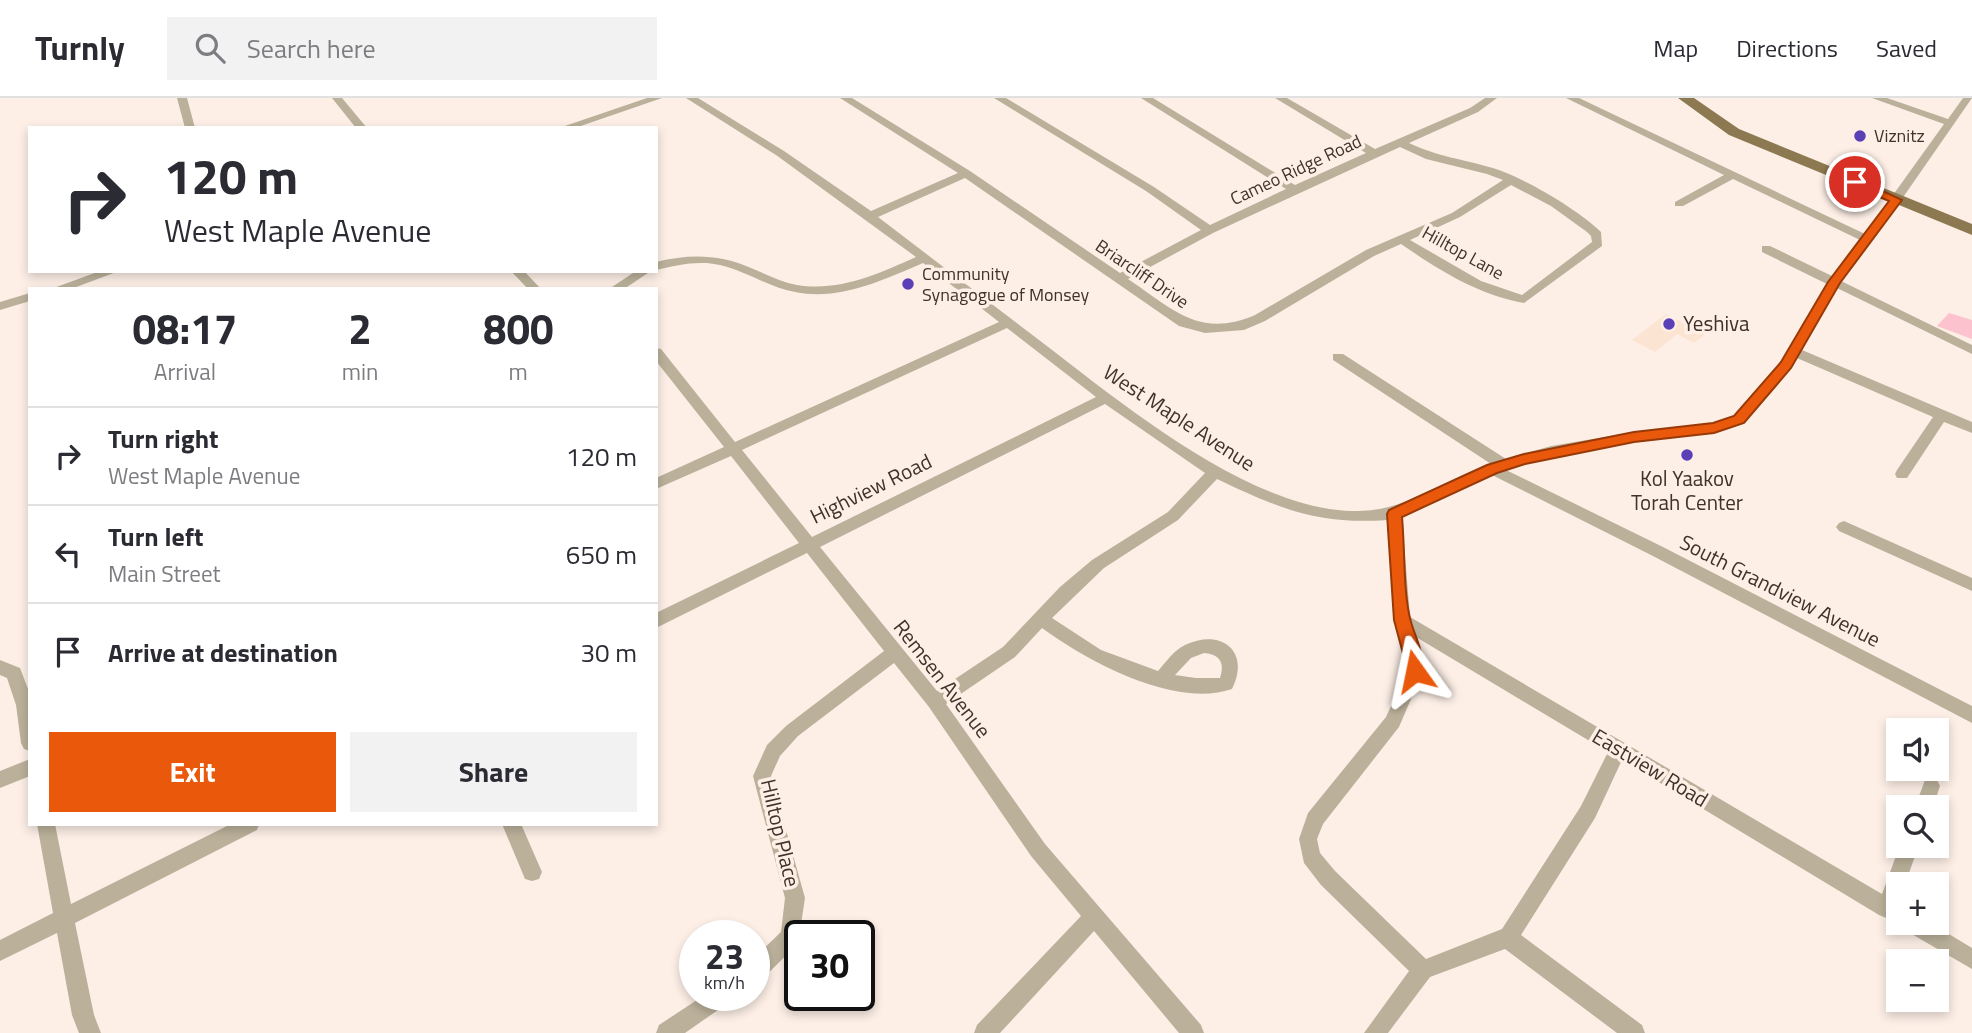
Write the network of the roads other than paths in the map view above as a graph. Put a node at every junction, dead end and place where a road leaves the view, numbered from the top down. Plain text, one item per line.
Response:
1 (182, 98) edge
2 (337, 98) edge
3 (657, 98) edge
4 (691, 98) edge
5 (999, 98) edge
6 (1146, 98) edge
7 (1280, 98) edge
8 (1492, 98) edge
9 (1571, 98) edge
10 (1685, 98) edge
11 (1877, 98) edge
12 (1968, 98) edge
13 (852, 99) edge
14 (1950, 123) junction
15 (189, 126) edge
16 (360, 126) edge
17 (570, 126) edge
18 (1399, 142) junction
19 (1374, 153) junction
20 (965, 173) junction
21 (1731, 176) junction
22 (1511, 180) junction
23 (1294, 189) junction
24 (1896, 200) junction
25 (1679, 204) dead end
26 (870, 216) junction
27 (1209, 230) junction
28 (1972, 230) edge
29 (1400, 238) junction
30 (1867, 239) junction
31 (1766, 249) dead end
32 (925, 258) junction
33 (658, 266) edge
34 (107, 273) edge
35 (519, 273) edge
36 (642, 273) edge
37 (1118, 279) junction
38 (1834, 282) junction
39 (69, 287) edge
40 (532, 287) edge
41 (618, 287) edge
42 (28, 298) edge
43 (0, 306) edge
44 (1007, 323) junction
45 (1972, 350) edge
46 (1794, 352) junction
47 (659, 357) edge
48 (1338, 357) dead end
49 (1106, 398) junction
50 (1941, 415) junction
51 (1972, 428) edge
52 (734, 450) junction
53 (1498, 467) junction
54 (1215, 472) junction
55 (1902, 474) dead end
56 (658, 483) edge
57 (1395, 514) junction
58 (1844, 527) dead end
59 (809, 546) junction
60 (1972, 585) edge
61 (1041, 618) junction
62 (658, 620) edge
63 (1402, 620) junction
64 (894, 653) junction
65 (0, 667) edge
66 (1163, 678) dead end
67 (935, 702) junction
68 (1972, 715) edge
69 (28, 728) edge
70 (1618, 750) junction
71 (28, 768) edge
72 (0, 780) edge
73 (1931, 786) dead end
74 (1928, 795) edge
75 (46, 826) edge
76 (246, 826) edge
77 (512, 826) edge
78 (533, 872) dead end
79 (1886, 908) edge
80 (1094, 917) junction
81 (66, 918) junction
82 (1932, 935) edge
83 (1508, 938) junction
84 (0, 951) edge
85 (770, 957) edge
86 (1972, 959) edge
87 (1423, 970) junction
88 (699, 1011) edge
89 (90, 1033) edge
90 (667, 1033) edge
91 (985, 1033) edge
92 (1193, 1033) edge
93 (1376, 1033) edge
94 (1634, 1033) edge

1 - 15 street
2 - 16 street
3 - 17 street
4 - 26 street, West Maple Avenue
5 - 27 street
6 - 23 street
7 - 19 street
8 - 18 street, Cameo Ridge Road
9 - 21 street
10 - 24 main road
11 - 14 street
12 - 14 street, West Maple Avenue
13 - 20 street, Briarcliff Drive
14 - 24 street, West Maple Avenue
18 - 19 street, Cameo Ridge Road
18 - 22 street, Hilltop Lane
19 - 23 street, Cameo Ridge Road
20 - 26 street
20 - 37 street, Briarcliff Drive
21 - 25 street
21 - 30 street
22 - 29 street, Briarcliff Drive
22 - 29 street, Hilltop Lane
23 - 27 street, Cameo Ridge Road
24 - 28 main road
24 - 30 street, West Maple Avenue
26 - 32 street, West Maple Avenue
27 - 37 street, Cameo Ridge Road
29 - 37 street, Briarcliff Drive
30 - 38 street, West Maple Avenue
31 - 38 street
32 - 33 street
32 - 44 street, West Maple Avenue
34 - 39 street
35 - 40 street
36 - 41 street
38 - 45 street
38 - 46 street, West Maple Avenue
42 - 43 street
44 - 49 street, West Maple Avenue
44 - 52 street
46 - 50 street
46 - 53 street, West Maple Avenue
47 - 52 street, Remsen Avenue
48 - 53 street, South Grandview Avenue
49 - 54 street, West Maple Avenue
49 - 59 street, Highview Road
50 - 51 street
50 - 55 street
52 - 56 street
52 - 59 street, Remsen Avenue
53 - 57 street, West Maple Avenue
53 - 68 street, South Grandview Avenue
54 - 57 street, West Maple Avenue
54 - 61 street
57 - 63 street
58 - 60 street
59 - 62 street, Highview Road
59 - 64 street, Remsen Avenue
61 - 66 street
61 - 67 street
63 - 70 street, Eastview Road
63 - 87 street
64 - 67 street, Remsen Avenue
64 - 85 street, Hilltop Place
65 - 69 street
67 - 80 street, Remsen Avenue
70 - 79 street, Eastview Road
70 - 83 street
71 - 72 street
73 - 74 street
75 - 81 street
76 - 81 street
77 - 78 street
80 - 91 street
80 - 92 street, Remsen Avenue
81 - 84 street
81 - 89 street
82 - 86 street
83 - 87 street
83 - 94 street
87 - 93 street
88 - 90 street

